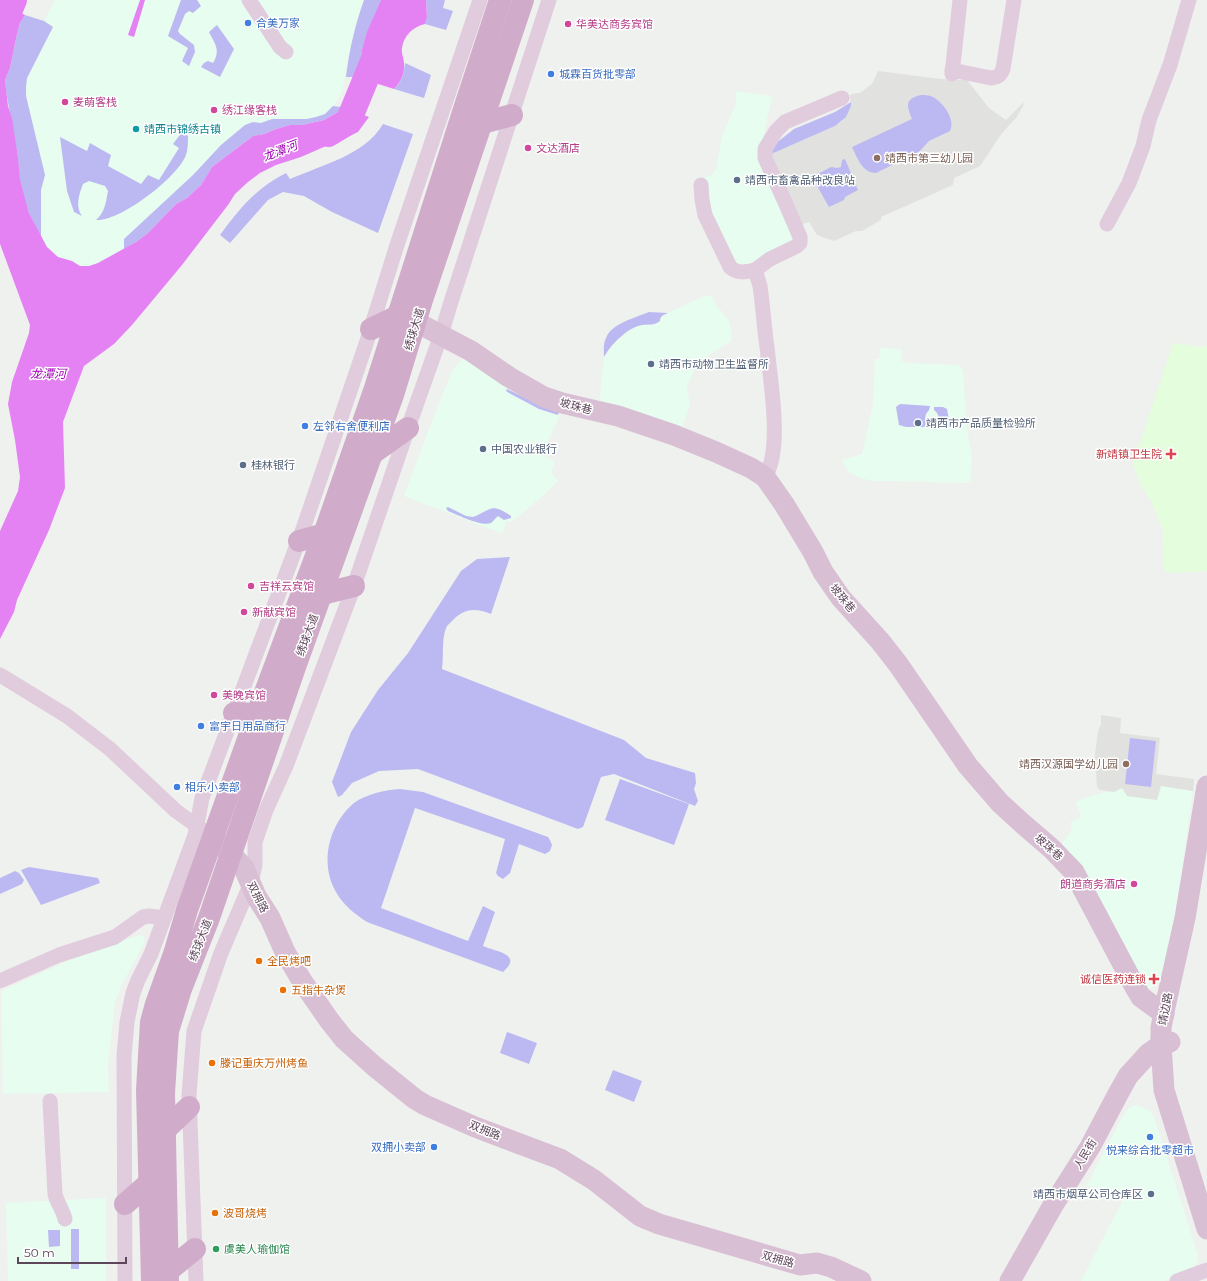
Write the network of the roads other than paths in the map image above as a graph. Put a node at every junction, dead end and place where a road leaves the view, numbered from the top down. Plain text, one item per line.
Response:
1 (249, 0) edge
2 (480, 0) edge
3 (500, 0) edge
4 (523, 0) edge
5 (549, 0) edge
6 (960, 0) edge
7 (1014, 0) edge
8 (1190, 0) edge
9 (286, 52) dead end
10 (842, 98) dead end
11 (512, 115) junction
12 (482, 123) junction
13 (701, 185) dead end
14 (1107, 224) dead end
15 (755, 270) junction
16 (407, 319) junction
17 (371, 329) junction
18 (441, 335) junction
19 (408, 428) junction
20 (373, 453) junction
21 (765, 477) junction
22 (324, 534) junction
23 (299, 540) junction
24 (354, 586) junction
25 (322, 594) junction
26 (0, 675) edge
27 (234, 713) junction
28 (257, 714) junction
29 (1207, 786) edge
30 (205, 832) junction
31 (1207, 849) edge
32 (231, 854) junction
33 (251, 883) junction
34 (164, 918) junction
35 (0, 981) edge
36 (1164, 1014) junction
37 (1167, 1043) junction
38 (1168, 1068) junction
39 (50, 1101) dead end
40 (189, 1107) junction
41 (165, 1130) junction
42 (149, 1183) junction
43 (1207, 1199) edge
44 (125, 1204) junction
45 (65, 1219) dead end
46 (1207, 1229) edge
47 (195, 1249) junction
48 (1207, 1270) edge
49 (162, 1278) edge
50 (125, 1281) edge
51 (196, 1281) edge
52 (861, 1281) edge
53 (1010, 1281) edge
54 (1023, 1281) edge
55 (1177, 1281) edge

1 - 9 street
2 - 17 street
3 - 16 main road, 绣球大道
4 - 12 main road, 绣球大道
5 - 11 street
6 - 7 street
8 - 14 street
10 - 15 street
11 - 12 main road
11 - 18 street
12 - 16 main road, 绣球大道
13 - 15 street
15 - 21 street
16 - 17 main road
16 - 18 street, 坡珠巷
16 - 20 main road, 绣球大道
16 - 22 main road, 绣球大道
17 - 23 street
18 - 19 street
18 - 21 street, 坡珠巷
19 - 20 main road
19 - 24 street
20 - 25 main road, 绣球大道
21 - 36 street, 坡珠巷
22 - 23 main road
22 - 28 main road, 绣球大道
23 - 27 street
24 - 25 main road
24 - 33 street
25 - 32 main road, 绣球大道
26 - 30 street
27 - 28 main road
27 - 30 street
28 - 30 main road, 绣球大道
29 - 36 street, 靖边路
30 - 32 street, 双拥路
30 - 34 street
30 - 42 main road, 绣球大道
31 - 37 street, 靖边路
32 - 33 street, 双拥路
32 - 41 main road, 绣球大道
33 - 40 street
33 - 52 street, 双拥路
34 - 35 street
34 - 44 street
36 - 37 street, 靖边路
37 - 38 street, 靖边路
37 - 53 street, 人民街
38 - 43 street, 靖边路
38 - 46 street, 靖边路
38 - 54 street, 人民街
39 - 45 street
40 - 41 main road
40 - 47 street
41 - 49 main road, 绣球大道
42 - 44 main road
42 - 49 main road, 绣球大道
44 - 50 street
47 - 49 main road
47 - 51 street
48 - 55 street

